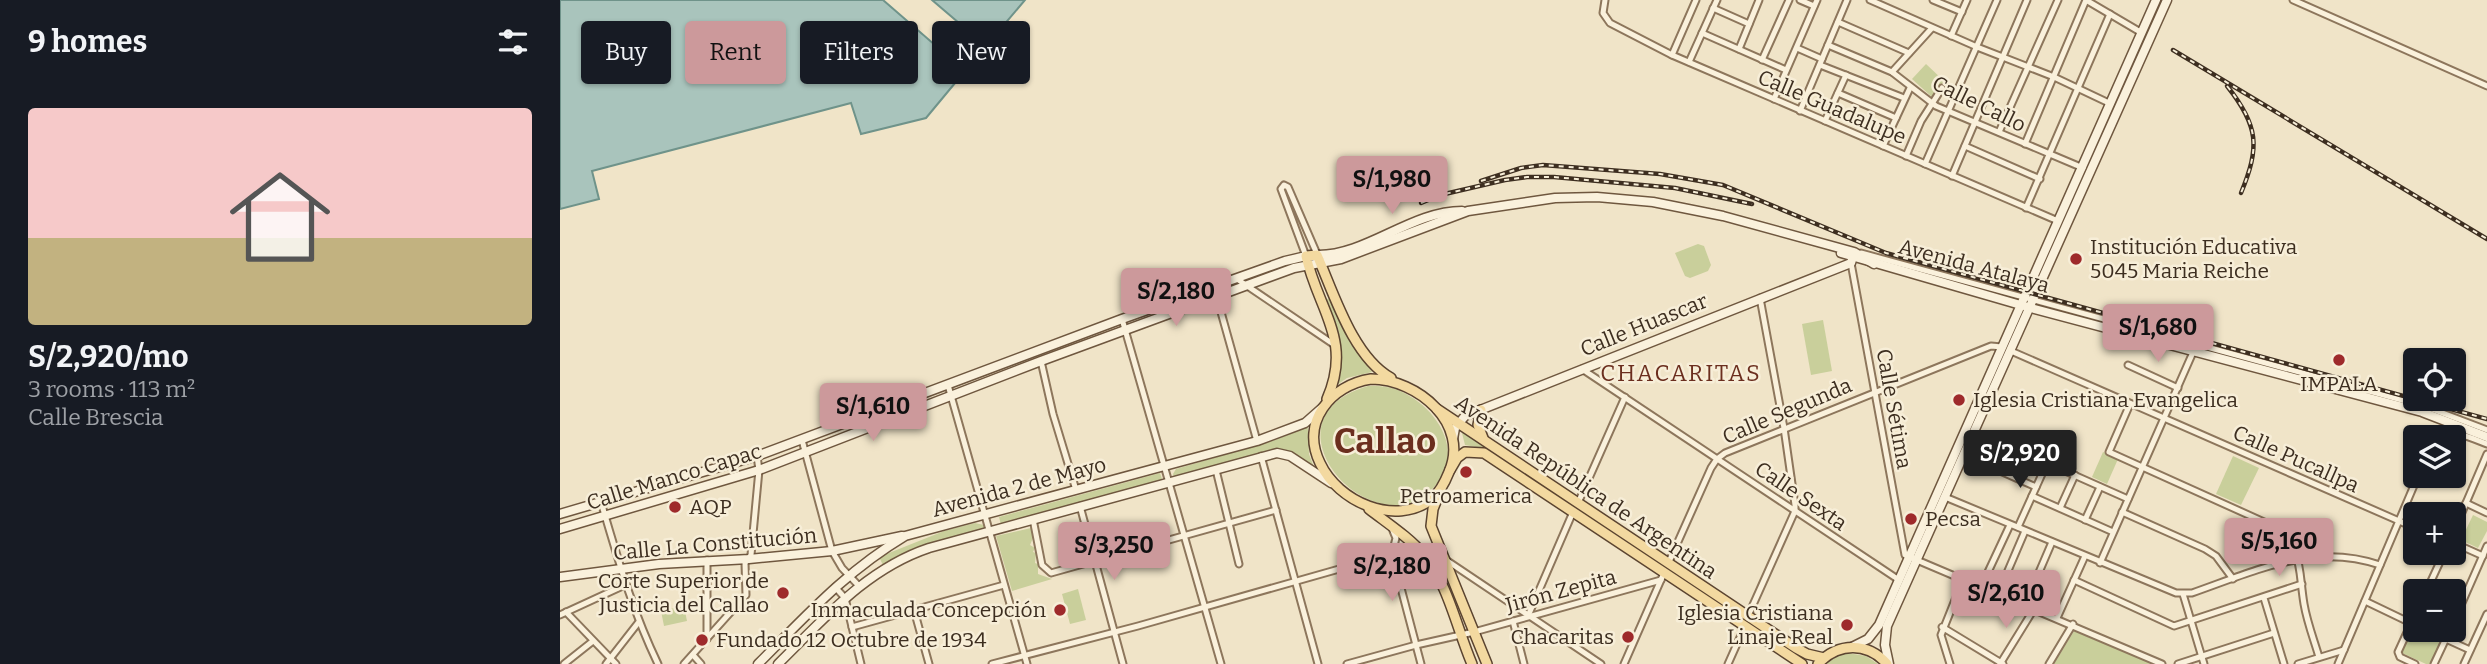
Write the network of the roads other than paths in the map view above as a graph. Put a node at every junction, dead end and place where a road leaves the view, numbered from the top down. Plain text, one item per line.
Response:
1 (1605, 0) edge
2 (1696, 0) edge
3 (1717, 0) edge
4 (1789, 0) edge
5 (1800, 0) edge
6 (1847, 0) edge
7 (1870, 0) edge
8 (1933, 0) edge
9 (1967, 0) edge
10 (1997, 0) edge
11 (2027, 0) edge
12 (2058, 0) edge
13 (2086, 0) edge
14 (2156, 0) edge
15 (2167, 0) edge
16 (2293, 0) edge
17 (1756, 1) edge
18 (1878, 2) edge
19 (1815, 3) edge
20 (1713, 8) junction
21 (1962, 12) junction
22 (2110, 14) junction
23 (1838, 22) junction
24 (1749, 24) junction
25 (1932, 28) junction
26 (1702, 33) junction
27 (2141, 33) junction
28 (1951, 36) junction
29 (2151, 38) junction
30 (1828, 45) junction
31 (1976, 47) junction
32 (1797, 48) junction
33 (1738, 49) junction
34 (1909, 53) junction
35 (1672, 55) junction
36 (2002, 57) junction
37 (1762, 60) junction
38 (1689, 62) junction
39 (1821, 62) junction
40 (2029, 67) junction
41 (1786, 70) junction
42 (1892, 72) junction
43 (1846, 75) junction
44 (2054, 77) junction
45 (2487, 86) edge
46 (1910, 88) junction
47 (1942, 88) dead end
48 (2078, 88) junction
49 (1838, 93) junction
50 (1904, 98) junction
51 (1774, 99) junction
52 (1934, 103) junction
53 (2111, 104) junction
54 (1800, 111) junction
55 (1949, 111) junction
56 (1896, 118) junction
57 (2109, 118) junction
58 (1825, 121) junction
59 (1975, 122) junction
60 (1999, 132) junction
61 (2025, 144) junction
62 (1883, 146) junction
63 (1965, 146) junction
64 (2050, 155) junction
65 (1906, 156) junction
66 (1925, 164) junction
67 (2083, 168) junction
68 (1952, 176) junction
69 (2040, 178) junction
70 (2026, 208) junction
71 (1303, 221) junction
72 (1294, 224) junction
73 (2063, 224) junction
74 (1852, 257) junction
75 (1319, 259) junction
76 (1307, 260) junction
77 (1237, 279) junction
78 (1248, 286) junction
79 (1214, 287) junction
80 (1217, 298) junction
81 (1760, 298) junction
82 (2023, 301) junction
83 (2033, 304) junction
84 (1122, 319) junction
85 (1126, 330) junction
86 (1337, 346) junction
87 (2000, 351) junction
88 (2194, 351) junction
89 (2009, 355) junction
90 (1041, 361) junction
91 (2128, 365) dead end
92 (1582, 369) junction
93 (1399, 383) junction
94 (948, 385) junction
95 (2178, 388) junction
96 (1875, 392) junction
97 (951, 396) junction
98 (1625, 397) junction
99 (1325, 404) junction
100 (2130, 404) junction
101 (1437, 409) junction
102 (1481, 410) junction
103 (2164, 418) junction
104 (1458, 423) junction
105 (1784, 428) junction
106 (2487, 430) edge
107 (2466, 437) edge
108 (2487, 437) edge
109 (1453, 439) junction
110 (803, 440) junction
111 (1484, 440) junction
112 (1256, 441) junction
113 (2487, 444) edge
114 (806, 453) junction
115 (2487, 454) edge
116 (1964, 455) junction
117 (1261, 456) junction
118 (757, 457) junction
119 (1717, 458) junction
120 (1165, 465) junction
121 (2142, 467) junction
122 (759, 470) junction
123 (1216, 470) junction
124 (1450, 470) junction
125 (2075, 475) junction
126 (1170, 483) junction
127 (1443, 486) junction
128 (2036, 487) junction
129 (2100, 487) junction
130 (2413, 488) edge
131 (1076, 490) junction
132 (1344, 491) junction
133 (2032, 496) junction
134 (1945, 497) junction
135 (1356, 499) junction
136 (2128, 499) junction
137 (601, 502) junction
138 (2466, 503) joint
139 (1080, 506) junction
140 (1576, 507) junction
141 (2060, 508) junction
142 (1276, 510) junction
143 (1795, 511) junction
144 (2122, 512) junction
145 (2487, 513) edge
146 (560, 514) edge
147 (985, 514) junction
148 (605, 515) junction
149 (1033, 519) junction
150 (2085, 520) junction
151 (2399, 521) junction
152 (2403, 523) edge
153 (1230, 524) junction
154 (1388, 524) junction
155 (2010, 524) junction
156 (2018, 527) junction
157 (560, 529) edge
158 (990, 530) junction
159 (2025, 531) junction
160 (2113, 532) junction
161 (905, 536) junction
162 (1184, 536) junction
163 (2052, 542) junction
164 (2487, 547) edge
165 (2466, 548) edge
166 (832, 551) junction
167 (1392, 554) junction
168 (2085, 556) junction
169 (2483, 556) junction
170 (748, 559) junction
171 (1094, 559) junction
172 (1444, 559) junction
173 (1913, 559) junction
174 (2298, 559) junction
175 (707, 560) junction
176 (2100, 562) junction
177 (1239, 564) dead end
178 (2380, 565) junction
179 (620, 570) junction
180 (1664, 572) junction
181 (848, 575) junction
182 (560, 577) edge
183 (2233, 579) junction
184 (1899, 580) junction
185 (1964, 580) junction
186 (2074, 580) junction
187 (1296, 582) junction
188 (2302, 584) junction
189 (625, 585) junction
190 (1004, 585) junction
191 (859, 586) junction
192 (835, 587) junction
193 (1981, 587) junction
194 (1998, 594) junction
195 (2183, 594) junction
196 (2466, 594) edge
197 (845, 598) junction
198 (2264, 598) junction
199 (2365, 601) junction
200 (2025, 605) junction
201 (1205, 607) junction
202 (2034, 609) junction
203 (914, 611) junction
204 (563, 614) edge
205 (2487, 614) edge
206 (1528, 616) junction
207 (2057, 618) junction
208 (2403, 619) edge
209 (1513, 621) junction
210 (1746, 621) junction
211 (2190, 621) junction
212 (638, 624) junction
213 (2073, 624) junction
214 (852, 627) junction
215 (1942, 627) junction
216 (1114, 632) junction
217 (1474, 632) junction
218 (2274, 633) junction
219 (1460, 635) junction
220 (708, 639) junction
221 (593, 641) junction
222 (2403, 642) edge
223 (2445, 642) edge
224 (2453, 642) edge
225 (1416, 645) junction
226 (1852, 647) junction
227 (2344, 650) junction
228 (2470, 650) junction
229 (693, 655) junction
230 (1025, 655) junction
231 (2202, 656) junction
232 (2319, 657) junction
233 (608, 661) edge
234 (1821, 661) edge
235 (564, 664) edge
236 (616, 664) edge
237 (658, 664) edge
238 (684, 664) edge
239 (702, 664) edge
240 (758, 664) edge
241 (778, 664) edge
242 (862, 664) edge
243 (929, 664) edge
244 (992, 664) edge
245 (1027, 664) edge
246 (1123, 664) edge
247 (1221, 664) edge
248 (1318, 664) edge
249 (1347, 664) edge
250 (1422, 664) edge
251 (1472, 664) edge
252 (1487, 664) edge
253 (1524, 664) edge
254 (1601, 664) edge
255 (1624, 664) edge
256 (1728, 664) edge
257 (1802, 664) edge
258 (1888, 664) edge
259 (1950, 664) edge
260 (2001, 664) edge
261 (2049, 664) edge
262 (2162, 664) edge
263 (2178, 664) edge
264 (2204, 664) edge
265 (2284, 664) edge
266 (2298, 664) edge
267 (2338, 664) edge
268 (2415, 664) edge
269 (2434, 664) edge
270 (2464, 664) edge

1 - 35 street, Calle Guadalupe
2 - 35 street
3 - 20 street
4 - 37 street
5 - 19 street
6 - 23 street
7 - 18 street
8 - 21 street
9 - 21 street
10 - 31 street
11 - 36 street
12 - 40 street
13 - 22 street
13 - 44 street
14 - 27 main road
15 - 29 main road
16 - 45 street
17 - 24 street
18 - 25 street
19 - 32 street
20 - 24 street
20 - 26 street
21 - 28 street
22 - 27 street
22 - 48 street
23 - 30 street
23 - 34 street
24 - 33 street
25 - 28 street
25 - 34 street
26 - 33 street
26 - 38 street
27 - 29 street
27 - 53 main road
28 - 31 street
29 - 57 main road
30 - 39 street
30 - 42 street, Calle Callo
31 - 36 street
31 - 55 street
32 - 39 street
32 - 41 street
33 - 37 street
34 - 42 street
35 - 38 street, Calle Guadalupe
36 - 40 street
36 - 59 street
37 - 41 street
38 - 51 street, Calle Guadalupe
39 - 43 street
39 - 54 street
40 - 44 street
40 - 60 street
41 - 51 street
42 - 46 street, Calle Callo
43 - 49 street
43 - 50 street
44 - 48 street
44 - 61 street
46 - 50 street
46 - 52 street, Calle Callo
47 - 52 street
48 - 53 street
48 - 64 street
49 - 56 street
49 - 58 street
50 - 56 street
51 - 54 street, Calle Guadalupe
52 - 55 street, Calle Callo
52 - 65 street
53 - 57 main road
54 - 58 street, Calle Guadalupe
55 - 59 street, Calle Callo
55 - 66 street
56 - 62 street
57 - 67 main road
57 - 73 main road
58 - 62 street, Calle Guadalupe
59 - 60 street, Calle Callo
59 - 63 street
60 - 61 street, Calle Callo
61 - 64 street, Calle Callo
62 - 65 street, Calle Guadalupe
63 - 68 street
63 - 69 street
64 - 67 street, Calle Callo
64 - 69 street
65 - 66 street, Calle Guadalupe
66 - 68 street, Calle Guadalupe
67 - 73 main road
68 - 70 street, Calle Guadalupe
69 - 70 street
70 - 73 street, Calle Guadalupe
71 - 72 street
71 - 72 street
71 - 75 street
72 - 76 street
73 - 82 main road
73 - 83 main road
74 - 75 main road, Avenida Atalaya
74 - 81 main road, Calle Huascar
74 - 82 street, Avenida Atalaya
74 - 82 main road, Avenida Atalaya
74 - 96 street, Calle Sétima
75 - 76 main road, Avenida Atalaya
75 - 93 main road
76 - 77 main road, Calle Manco Capac
76 - 78 main road, Calle Manco Capac
76 - 86 main road
77 - 78 street
77 - 79 main road, Calle Manco Capac
78 - 80 main road, Calle Manco Capac
78 - 86 street
79 - 80 street
79 - 84 main road, Calle Manco Capac
80 - 85 main road, Calle Manco Capac
80 - 112 street
81 - 92 main road, Calle Huascar
81 - 105 street
82 - 83 main road, Avenida Atalaya
82 - 87 main road
83 - 88 main road, Avenida Atalaya
83 - 89 main road
83 - 106 street, Avenida Atalaya
84 - 85 street
84 - 94 main road, Calle Manco Capac
85 - 90 main road, Calle Manco Capac
85 - 120 street
86 - 99 main road
87 - 89 main road
87 - 96 street, Calle Segunda
87 - 173 main road
88 - 95 street
88 - 108 main road, Avenida Atalaya
89 - 100 street, Calle Pucallpa
89 - 116 main road
90 - 97 main road, Calle Manco Capac
90 - 131 street
91 - 95 street
92 - 98 street, Calle Sexta
92 - 102 main road, Calle Huascar
93 - 99 main road
93 - 101 main road
94 - 97 street
94 - 110 main road, Calle Manco Capac
95 - 103 street
96 - 105 street, Calle Segunda
96 - 173 street, Calle Sétima
97 - 114 main road, Calle Manco Capac
97 - 147 street
98 - 119 street, Calle Sexta
98 - 140 street
99 - 112 main road, Avenida 2 de Mayo
99 - 132 main road
100 - 103 street, Calle Pucallpa
100 - 121 street
101 - 104 main road, Avenida República de Argentina
101 - 109 main road
102 - 104 main road, Calle Huascar
102 - 111 main road
103 - 121 street
103 - 151 street, Calle Pucallpa
104 - 109 main road
104 - 111 main road, Avenida República de Argentina
105 - 119 street, Calle Segunda
105 - 143 street
107 - 113 street
109 - 124 main road
110 - 114 street
110 - 118 main road, Calle Manco Capac
111 - 140 main road, Avenida República de Argentina
112 - 120 main road, Avenida 2 de Mayo
114 - 122 main road, Calle Manco Capac
114 - 166 street
115 - 138 street
116 - 128 street
116 - 134 main road
117 - 123 main road, Avenida 2 de Mayo
117 - 132 main road, Avenida 2 de Mayo
117 - 142 street
118 - 122 street
118 - 137 main road, Calle Manco Capac
119 - 143 street, Calle Sexta
119 - 180 street, Calle Segunda
120 - 126 street
120 - 131 main road, Avenida 2 de Mayo
121 - 136 street
121 - 174 street
122 - 148 main road, Calle Manco Capac
122 - 170 street
123 - 126 main road, Avenida 2 de Mayo
123 - 153 street
124 - 127 main road
124 - 140 main road, Avenida República de Argentina
125 - 128 street
125 - 129 street
125 - 141 street
126 - 139 main road, Avenida 2 de Mayo
126 - 162 street
127 - 135 main road
127 - 172 main road
128 - 133 street
129 - 136 street
129 - 150 street
130 - 151 street
131 - 147 main road, Avenida 2 de Mayo
132 - 135 main road
133 - 141 street
133 - 156 street
134 - 155 street
134 - 173 main road
135 - 154 main road
136 - 144 street
137 - 146 main road, Calle Manco Capac
137 - 148 street
138 - 145 street
139 - 149 main road, Avenida 2 de Mayo
139 - 171 street
140 - 180 main road, Avenida República de Argentina
140 - 206 street
141 - 150 street
142 - 153 street
142 - 187 street
143 - 184 street, Calle Sexta
143 - 210 street
144 - 160 street
144 - 183 street
147 - 158 street
147 - 161 main road, Avenida 2 de Mayo
148 - 157 main road, Calle Manco Capac
148 - 179 street
149 - 158 main road, Avenida 2 de Mayo
149 - 171 street
150 - 160 street
151 - 152 street, Calle Pucallpa
151 - 178 street
153 - 162 street
153 - 177 street
154 - 167 street
154 - 219 main road
155 - 156 street
155 - 193 street
156 - 159 street
158 - 190 street
158 - 191 main road, Avenida 2 de Mayo
159 - 163 street
159 - 194 street
160 - 176 street
161 - 166 main road, Calle La Constitución
161 - 181 main road, Avenida 2 de Mayo
162 - 171 street
162 - 201 street
163 - 168 street
163 - 200 street
164 - 169 street
165 - 169 street
166 - 170 main road, Calle La Constitución
166 - 181 street
167 - 187 street
167 - 225 street
168 - 176 street
168 - 186 street
169 - 196 street
170 - 175 main road, Calle La Constitución
170 - 220 street
171 - 216 street
172 - 206 street
172 - 217 main road
173 - 184 main road
173 - 185 street
173 - 258 main road
174 - 178 street
174 - 183 street
174 - 188 street
175 - 179 main road, Calle La Constitución
175 - 220 street
176 - 195 street
178 - 199 street
179 - 182 main road, Calle La Constitución
179 - 189 street
180 - 206 street, Jirón Zepita
180 - 210 main road, Avenida República de Argentina
180 - 255 street, Calle Segunda
181 - 191 street
181 - 192 main road, Avenida 2 de Mayo
183 - 195 street
184 - 226 main road
185 - 193 street
185 - 215 street
186 - 207 street
186 - 211 street
187 - 201 street
187 - 248 street
188 - 198 street
188 - 232 street
189 - 204 street
189 - 212 street
190 - 203 street
190 - 230 street
191 - 197 main road, Avenida 2 de Mayo
192 - 197 street
192 - 240 main road, Avenida 2 de Mayo
193 - 194 street
194 - 200 street
195 - 211 street
197 - 214 street
197 - 241 main road, Avenida 2 de Mayo
198 - 211 street
198 - 218 street
199 - 208 street
199 - 227 street
200 - 202 street
201 - 216 street
201 - 247 street
202 - 207 street
202 - 260 street
203 - 214 street
203 - 243 street
204 - 221 street
205 - 228 street
206 - 209 street, Jirón Zepita
206 - 254 street
207 - 213 street
209 - 217 street, Jirón Zepita
209 - 253 street
210 - 234 main road, Avenida República de Argentina
210 - 256 street
210 - 257 main road, Avenida República de Argentina
211 - 231 street
212 - 233 street
212 - 237 street
213 - 261 street
213 - 262 street
214 - 242 street
215 - 259 street
215 - 260 street
216 - 230 street
216 - 246 street
217 - 219 street, Jirón Zepita
217 - 252 main road
218 - 231 street
218 - 265 street
219 - 225 street, Jirón Zepita
219 - 251 main road
220 - 229 street
221 - 233 street
221 - 235 street
222 - 268 street
223 - 269 street
224 - 228 street
225 - 249 street, Jirón Zepita
225 - 250 street
226 - 234 main road
226 - 258 main road
227 - 232 street
227 - 267 street
228 - 270 street
229 - 238 street
229 - 239 street
230 - 244 street
230 - 245 street
231 - 263 street
231 - 264 street
232 - 266 street
233 - 236 street

